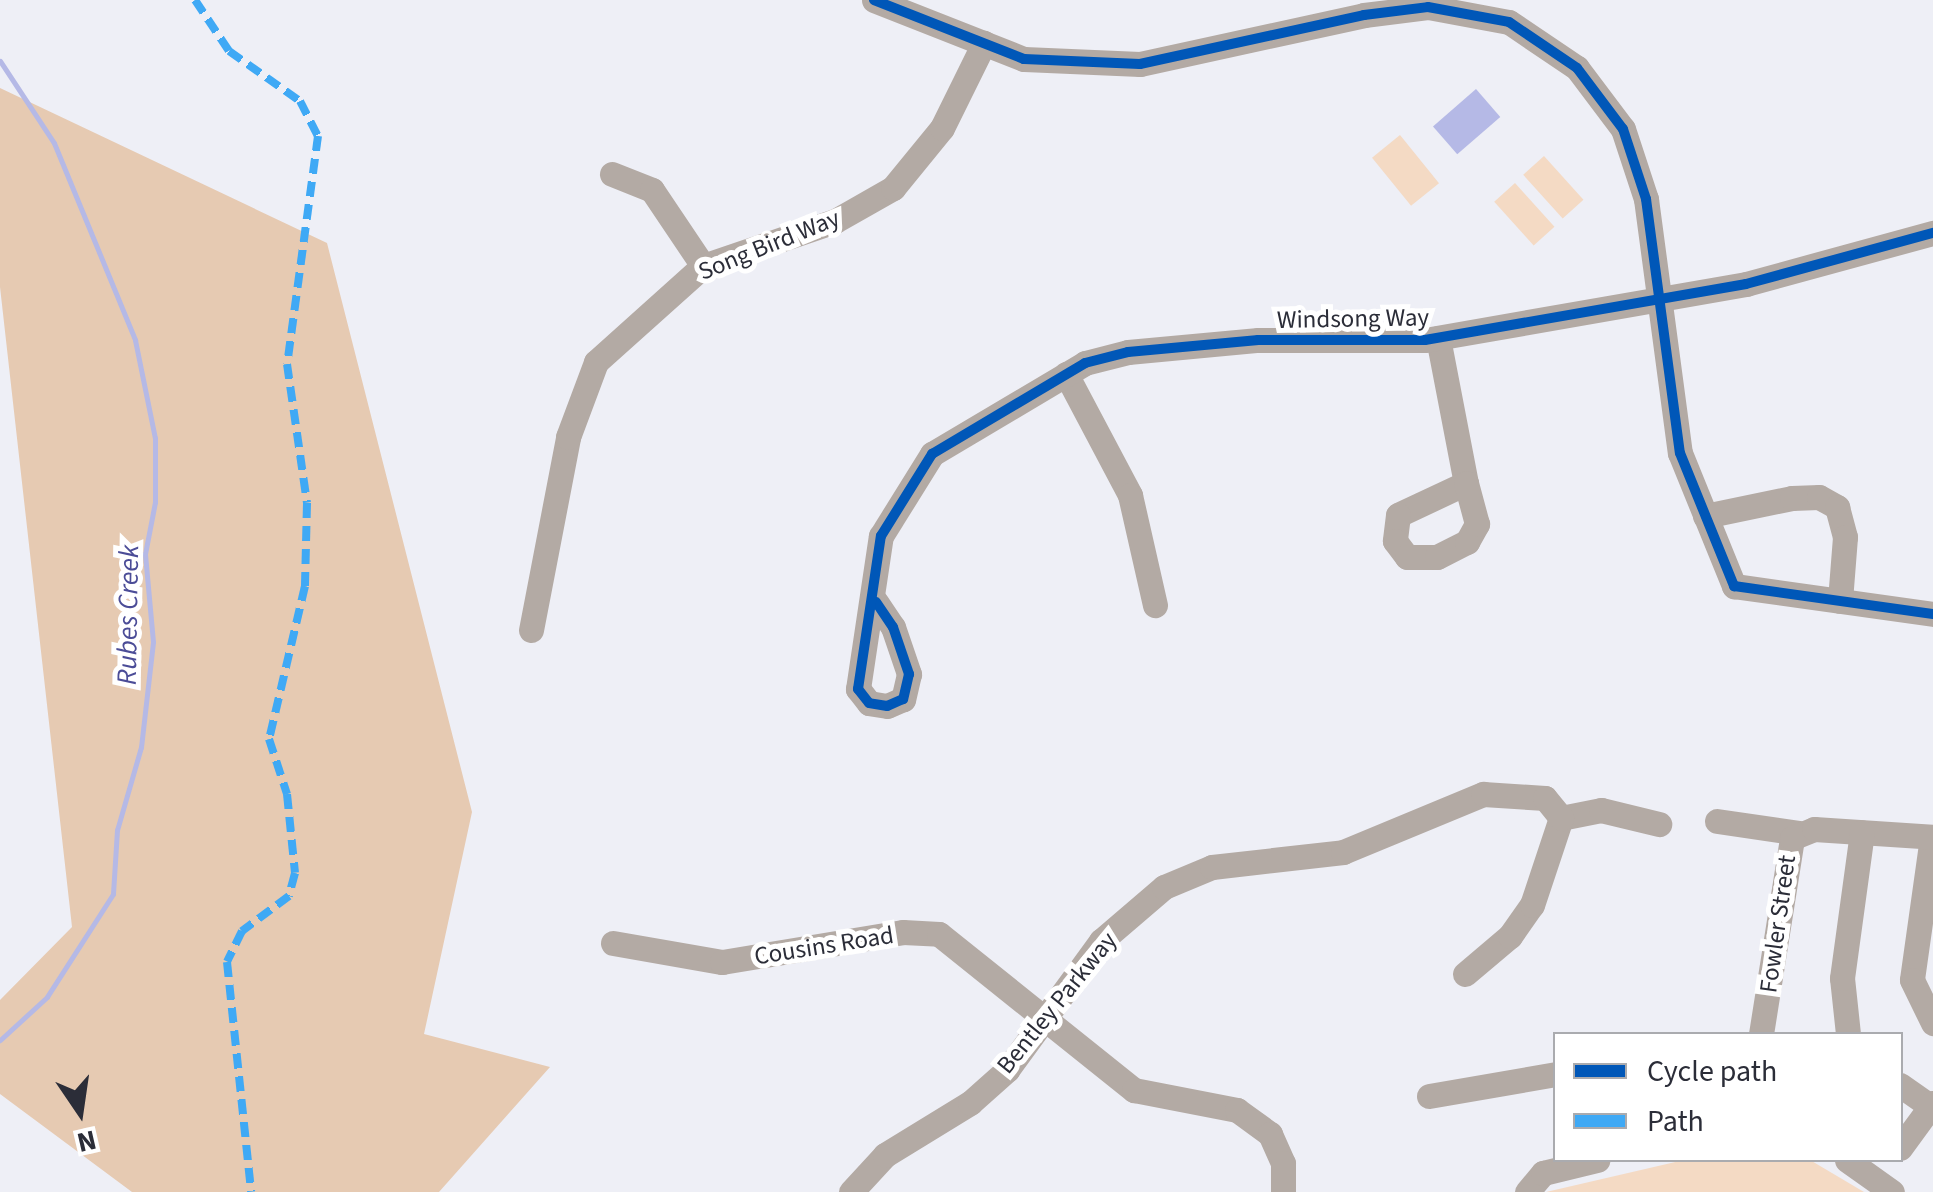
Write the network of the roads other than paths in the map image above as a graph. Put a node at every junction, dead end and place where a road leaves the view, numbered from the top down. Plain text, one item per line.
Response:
1 (874, 0) edge
2 (1428, 4) edge
3 (984, 43) junction
4 (612, 174) dead end
5 (1933, 233) edge
6 (703, 266) junction
7 (1660, 298) junction
8 (1438, 338) junction
9 (1066, 374) junction
10 (1466, 483) dead end
11 (1705, 516) junction
12 (876, 602) dead end
13 (1840, 602) junction
14 (1155, 605) dead end
15 (1933, 614) edge
16 (531, 630) dead end
17 (1561, 818) junction
18 (1716, 821) dead end
19 (1659, 824) dead end
20 (1862, 832) junction
21 (1798, 833) junction
22 (1932, 837) edge
23 (613, 943) dead end
24 (1465, 974) dead end
25 (1046, 1021) junction
26 (1933, 1022) edge
27 (1768, 1032) edge
28 (1848, 1032) edge
29 (1553, 1075) edge
30 (1903, 1088) edge
31 (1429, 1096) dead end
32 (1931, 1109) edge
33 (1903, 1144) edge
34 (1589, 1162) edge
35 (1851, 1162) edge
36 (1887, 1177) edge
37 (852, 1192) edge
38 (1283, 1192) edge
39 (1528, 1192) edge

1 - 3 street
2 - 3 street
2 - 7 street
3 - 6 street, Song Bird Way
4 - 6 street
5 - 7 street, Windsong Way
6 - 16 street, Song Bird Way
7 - 8 street, Windsong Way
7 - 11 street
8 - 9 street, Windsong Way
8 - 10 street
9 - 12 street, Windsong Way
9 - 14 street
11 - 13 street
11 - 13 street
13 - 15 street
17 - 19 street
17 - 24 street
17 - 25 street, Bentley Parkway
18 - 21 street
20 - 21 street, Fowler Street
20 - 22 street, Fowler Street
20 - 28 street
21 - 27 street, Fowler Street
22 - 26 street
23 - 25 street, Cousins Road
25 - 37 street, Bentley Parkway
25 - 38 street, Cousins Road
29 - 31 street
30 - 32 street
32 - 33 street
34 - 39 street
35 - 36 street

